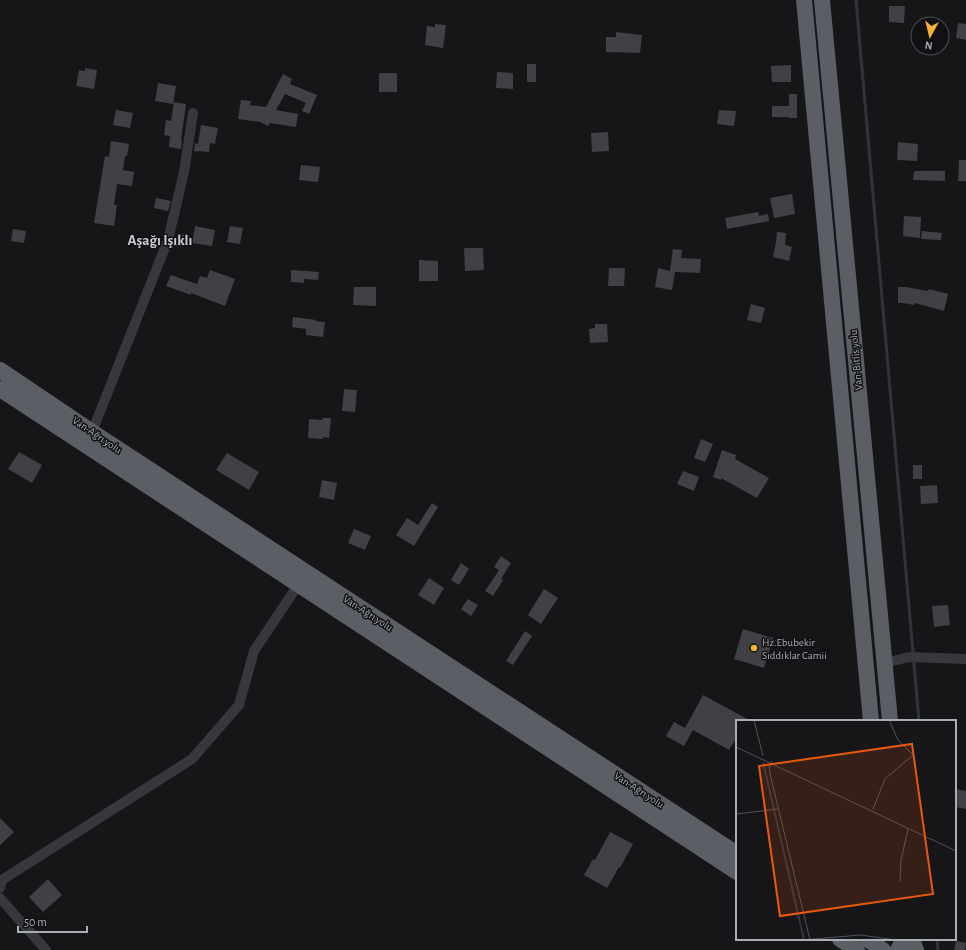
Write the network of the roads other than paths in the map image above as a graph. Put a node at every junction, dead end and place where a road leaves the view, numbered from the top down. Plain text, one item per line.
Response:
1 (804, 0) edge
2 (822, 0) edge
3 (193, 113) dead end
4 (0, 370) edge
5 (0, 389) edge
6 (92, 432) junction
7 (298, 585) junction
8 (966, 659) edge
9 (885, 663) junction
10 (871, 720) edge
11 (890, 720) edge
12 (736, 853) edge
13 (736, 871) edge
14 (0, 888) edge
15 (0, 898) edge
16 (842, 940) edge
17 (903, 940) edge
18 (912, 940) edge
19 (46, 950) edge
20 (857, 950) edge
21 (898, 950) edge
22 (916, 950) edge

1 - 10 highway, Van-Bitlis yolu
2 - 9 highway, Van-Bitlis yolu
3 - 6 street
4 - 6 highway, Van-Ağrı yolu
5 - 7 highway, Van-Ağrı yolu
6 - 12 highway, Van-Ağrı yolu
7 - 13 highway, Van-Ağrı yolu
7 - 14 street
8 - 9 street
9 - 11 highway, Van-Bitlis yolu
15 - 19 street
16 - 20 highway
17 - 21 highway
18 - 22 highway

